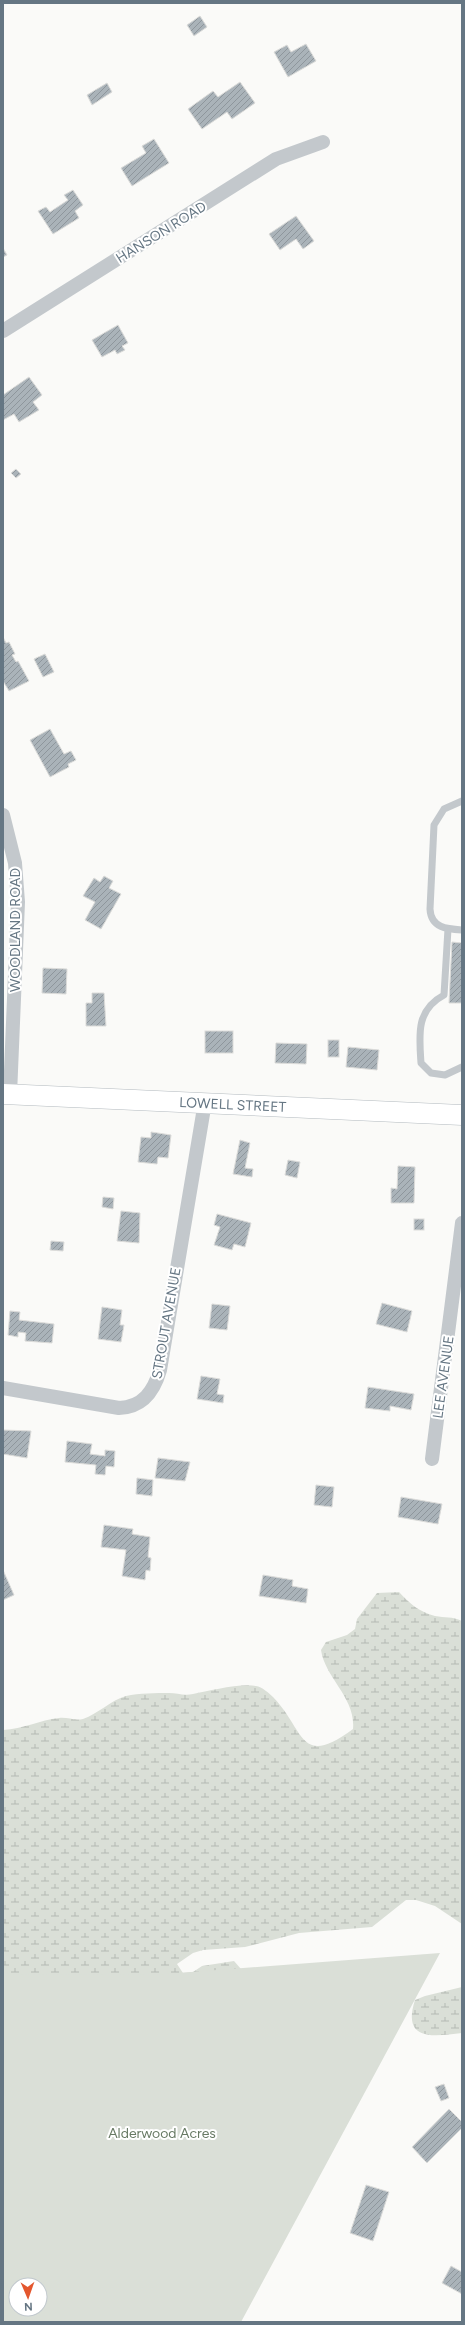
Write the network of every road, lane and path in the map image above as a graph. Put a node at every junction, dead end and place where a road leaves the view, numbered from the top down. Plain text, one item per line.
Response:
1 (323, 142) dead end
2 (3, 331) edge
3 (462, 801) edge
4 (3, 815) edge
5 (448, 929) junction
6 (462, 930) edge
7 (462, 1066) edge
8 (7, 1094) edge
9 (205, 1102) junction
10 (462, 1115) edge
11 (462, 1223) edge
12 (3, 1388) edge
13 (432, 1459) dead end

1 - 2 street, HANSON ROAD
3 - 5 lane
4 - 8 street, WOODLAND ROAD
5 - 6 lane
5 - 7 lane
8 - 9 main road, LOWELL STREET
9 - 10 main road, LOWELL STREET
9 - 12 street, STROUT AVENUE
11 - 13 street, LEE AVENUE

